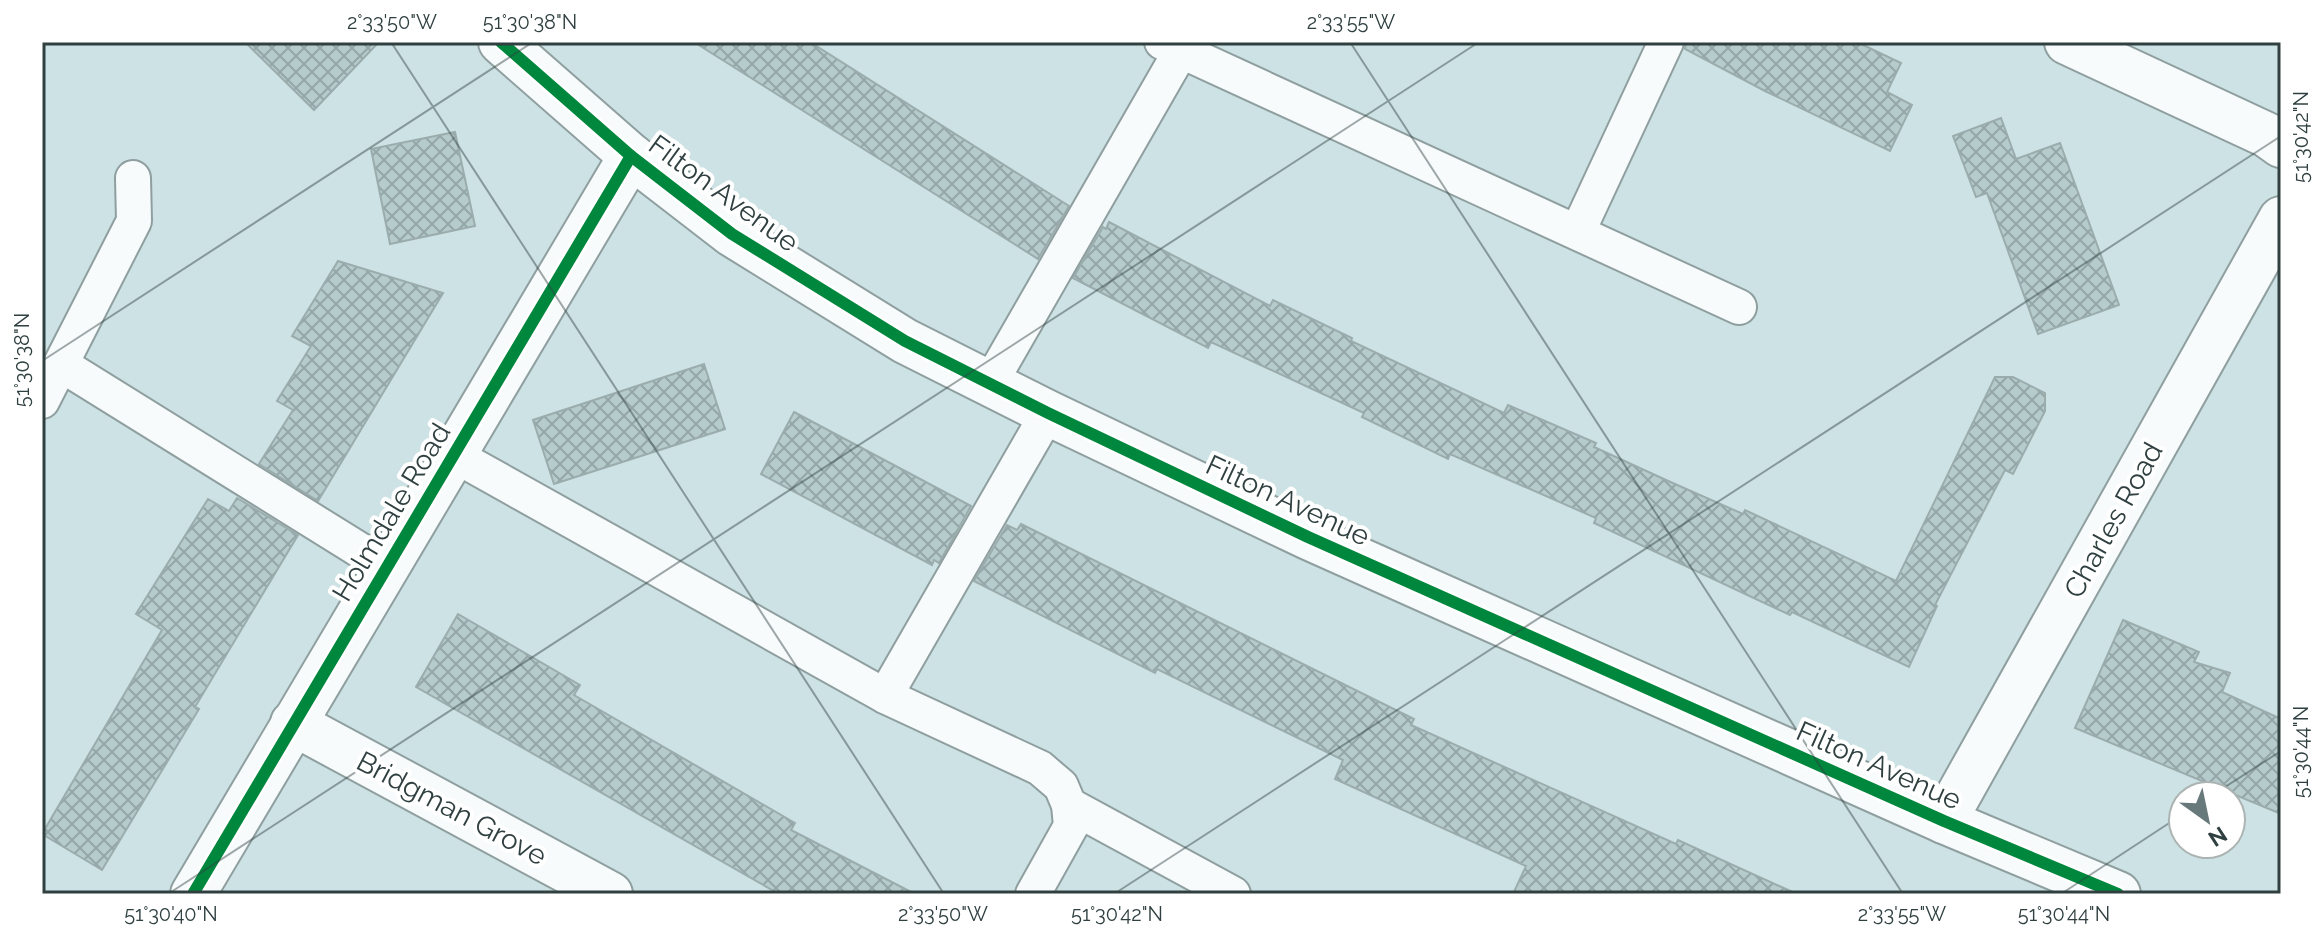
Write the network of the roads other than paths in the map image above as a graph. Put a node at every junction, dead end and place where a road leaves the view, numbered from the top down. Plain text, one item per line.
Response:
1 (501, 42) edge
2 (1666, 42) edge
3 (2067, 42) edge
4 (1176, 45) edge
5 (2281, 145) edge
6 (631, 156) junction
7 (133, 178) dead end
8 (2281, 219) edge
9 (1578, 231) junction
10 (1739, 307) dead end
11 (62, 365) junction
12 (990, 383) junction
13 (42, 401) edge
14 (1048, 413) junction
15 (454, 455) junction
16 (387, 567) junction
17 (885, 696) junction
18 (293, 723) junction
19 (1069, 805) junction
20 (1944, 821) junction
21 (193, 894) edge
22 (610, 894) edge
23 (1033, 894) edge
24 (1233, 894) edge
25 (2118, 894) edge

1 - 6 street, Filton Avenue
2 - 9 lane
3 - 5 street
4 - 9 lane
4 - 12 lane
6 - 12 street, Filton Avenue
6 - 15 street, Holmdale Road
7 - 11 lane
8 - 20 street, Charles Road
9 - 10 lane
11 - 13 lane
11 - 16 lane
12 - 14 street, Filton Avenue
14 - 17 lane
14 - 20 street, Filton Avenue
15 - 16 street, Holmdale Road
15 - 17 lane
16 - 18 street, Holmdale Road
17 - 19 lane
18 - 21 street, Holmdale Road
18 - 22 street, Bridgman Grove
19 - 23 lane
19 - 24 lane
20 - 25 street, Filton Avenue

